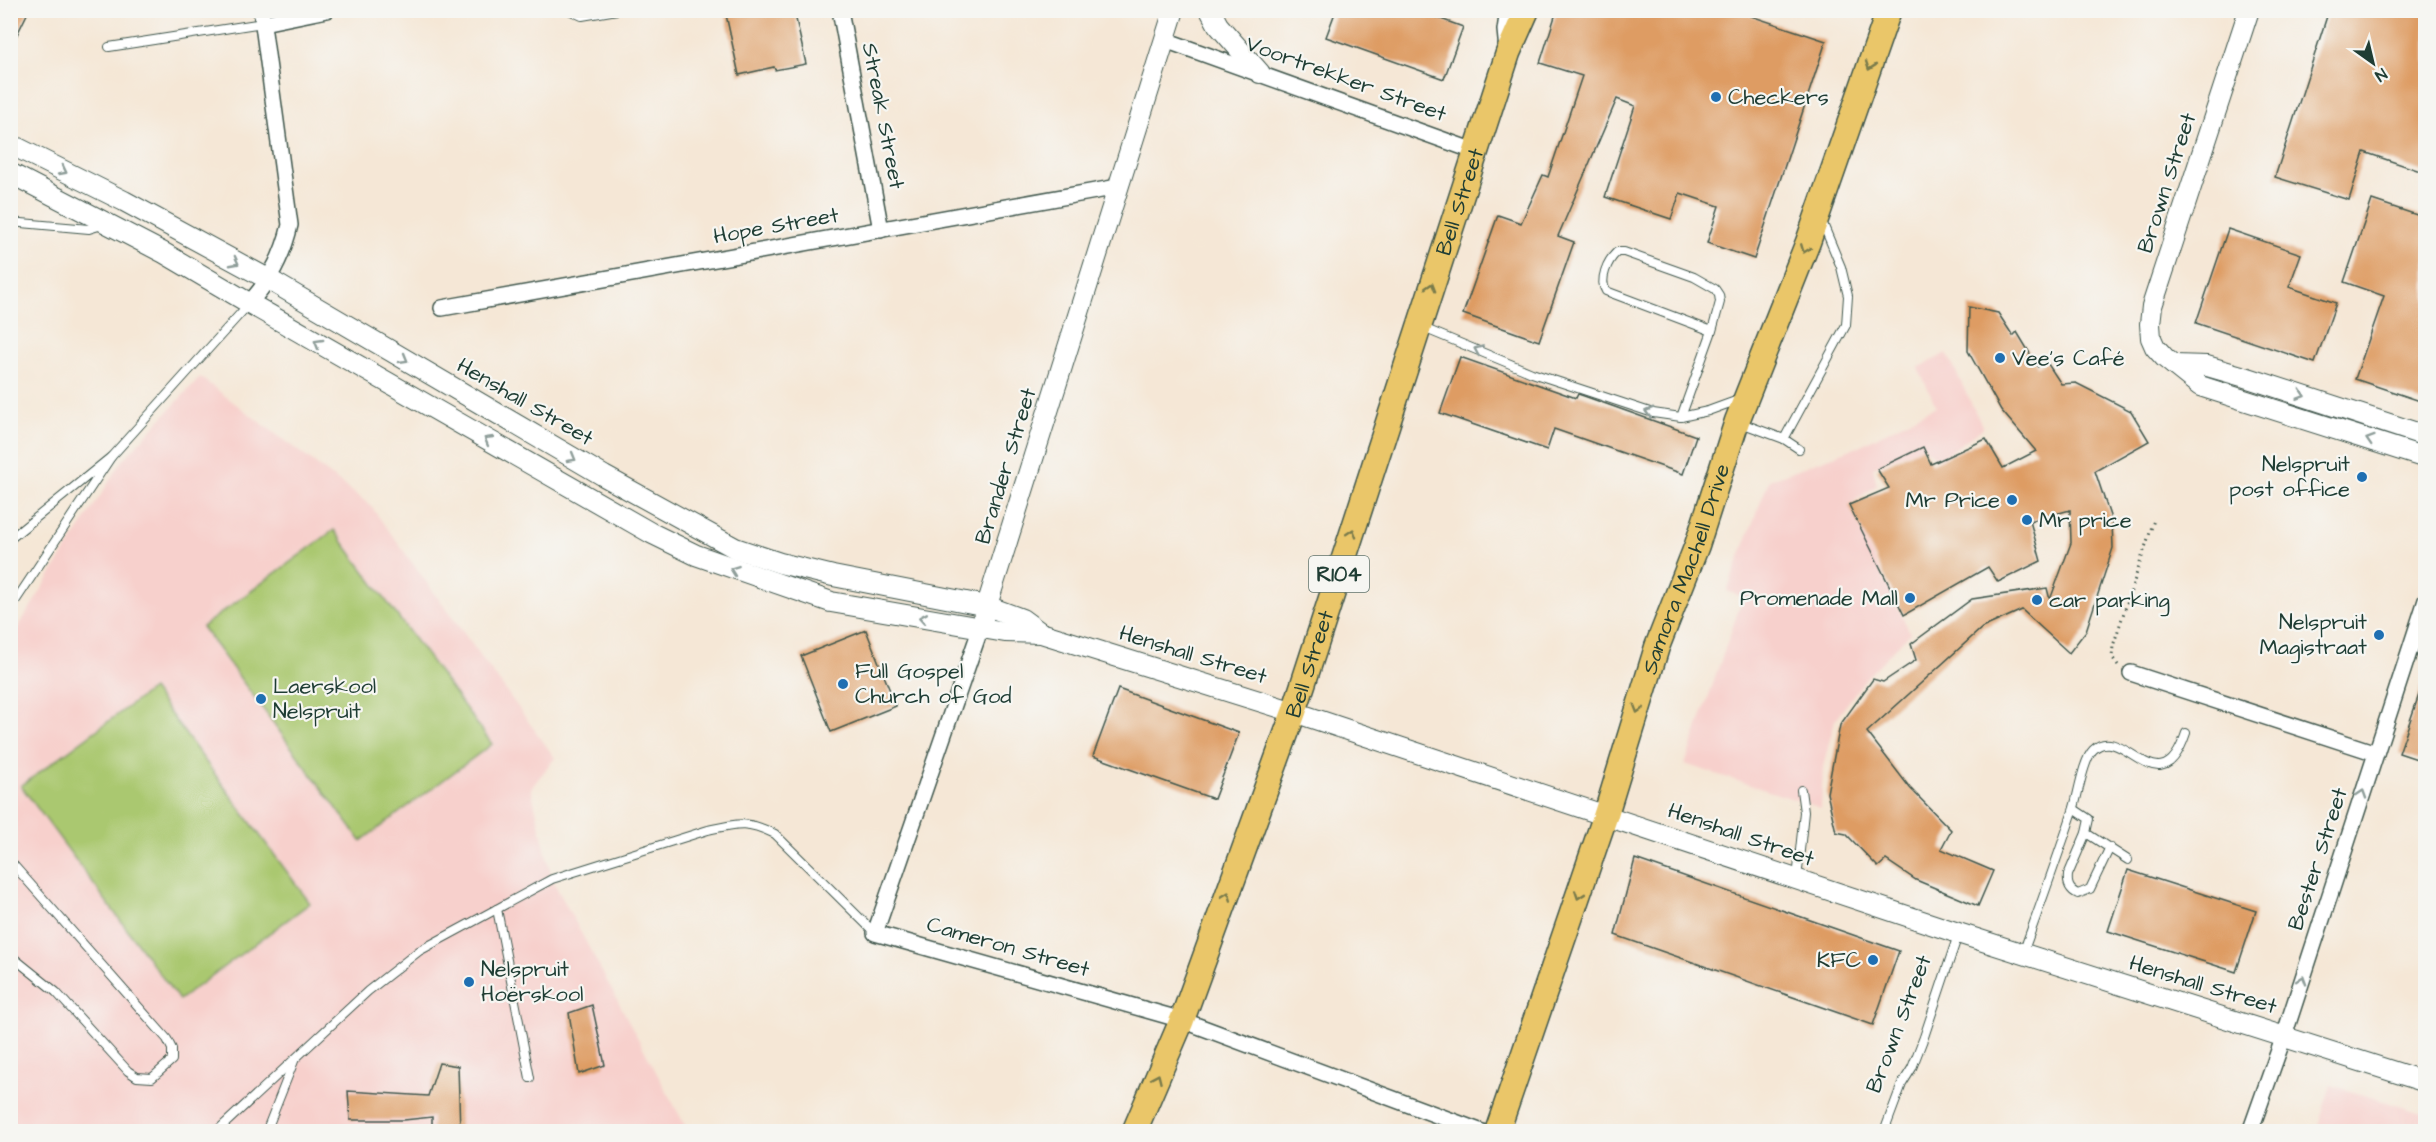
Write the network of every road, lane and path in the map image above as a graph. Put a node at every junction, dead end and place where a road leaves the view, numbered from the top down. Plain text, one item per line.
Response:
1 (327, 10) edge
2 (569, 10) edge
3 (617, 10) edge
4 (840, 10) edge
5 (1174, 10) edge
6 (1209, 10) edge
7 (1508, 10) edge
8 (1527, 10) edge
9 (1803, 10) edge
10 (1808, 10) edge
11 (1889, 10) edge
12 (2249, 10) edge
13 (262, 17) edge
14 (1165, 40) junction
15 (109, 47) dead end
16 (1508, 53) junction
17 (1260, 73) junction
18 (10, 144) edge
19 (1477, 152) junction
20 (10, 173) edge
21 (1118, 187) junction
22 (1819, 212) junction
23 (10, 222) edge
24 (106, 224) junction
25 (881, 230) junction
26 (259, 292) junction
27 (442, 308) dead end
28 (1420, 326) junction
29 (1712, 331) junction
30 (2174, 364) junction
31 (1746, 397) junction
32 (1681, 417) junction
33 (1737, 422) junction
34 (2426, 436) edge
35 (1784, 439) junction
36 (1799, 449) dead end
37 (111, 457) junction
38 (2426, 458) edge
39 (2154, 520) dead end
40 (10, 539) edge
41 (2426, 600) edge
42 (987, 606) junction
43 (10, 609) edge
44 (981, 627) junction
45 (1041, 633) junction
46 (2131, 674) joint
47 (1294, 712) junction
48 (2186, 733) dead end
49 (2376, 753) junction
50 (1801, 790) dead end
51 (2074, 809) junction
52 (1606, 814) junction
53 (2086, 833) junction
54 (2110, 847) junction
55 (2128, 860) dead end
56 (10, 861) edge
57 (1796, 880) junction
58 (497, 909) junction
59 (876, 933) junction
60 (1958, 933) junction
61 (10, 954) edge
62 (2023, 954) junction
63 (1182, 1020) junction
64 (2284, 1036) junction
65 (296, 1057) junction
66 (531, 1078) dead end
67 (2426, 1082) edge
68 (1140, 1124) edge
69 (216, 1131) edge
70 (266, 1131) edge
71 (1482, 1131) edge
72 (1497, 1131) edge
73 (1884, 1131) edge
74 (2250, 1131) edge

1 - 13 street
2 - 3 lane
4 - 25 street, Streak Street
5 - 14 street, Brander Street
6 - 17 street
7 - 16 street, Bell Street
8 - 16 main road, Bell Street / R104
9 - 10 lane
11 -> 22 main road, Samora Machell Drive
12 - 30 street, Brown Street
13 - 15 lane
13 - 26 street
14 - 17 street, Voortrekker Street
14 - 21 street, Brander Street
16 - 19 main road, Bell Street / R104
17 - 19 street, Voortrekker Street
18 -> 26 street, Henshall Street
28 -> 19 main road, Bell Street / R104
20 - 24 street, Henshall Street
21 - 25 street, Hope Street
21 - 42 street, Brander Street
22 -> 31 main road, Samora Machell Drive
22 - 35 lane
23 - 24 lane
24 - 26 street, Henshall Street
25 - 27 street, Hope Street
26 - 37 lane
26 -> 42 street, Henshall Street
44 -> 26 street, Henshall Street
32 -> 28 lane
47 -> 28 main road, Bell Street / R104
29 - 29 lane
29 - 32 lane
30 -> 34 street
38 -> 30 street
31 - 32 lane
31 - 33 main road, Samora Machell Drive
33 - 35 lane
33 -> 52 main road, Samora Machell Drive
35 - 36 lane
37 - 40 lane
37 - 43 lane
39 - 46 path
41 - 49 street, Bester Street
42 - 44 street, Brander Street
42 - 45 street, Henshall Street
44 - 45 street, Henshall Street
44 - 59 street, Brander Street
45 - 47 street, Henshall Street
46 - 49 street
47 - 52 street, Henshall Street
63 -> 47 main road, Bell Street / R104
48 - 51 lane
64 -> 49 street, Bester Street
50 - 57 lane
51 - 53 lane
51 - 62 lane
52 - 57 street, Henshall Street
52 -> 72 main road, Samora Machell Drive
53 - 54 lane
53 - 54 lane
54 - 55 lane
56 - 61 lane
57 - 60 street, Henshall Street
58 - 59 lane, Cameron Street
58 - 65 lane, Cameron Street
58 - 66 lane
59 - 63 street, Cameron Street
60 - 62 street, Henshall Street
60 - 73 lane, Brown Street
62 - 64 street, Henshall Street
68 -> 63 main road, Bell Street / R104
63 - 71 street, Cameron Street
64 - 67 street, Henshall Street
64 - 74 street, Bester Street
65 - 69 lane, Cameron Street
65 - 70 lane

